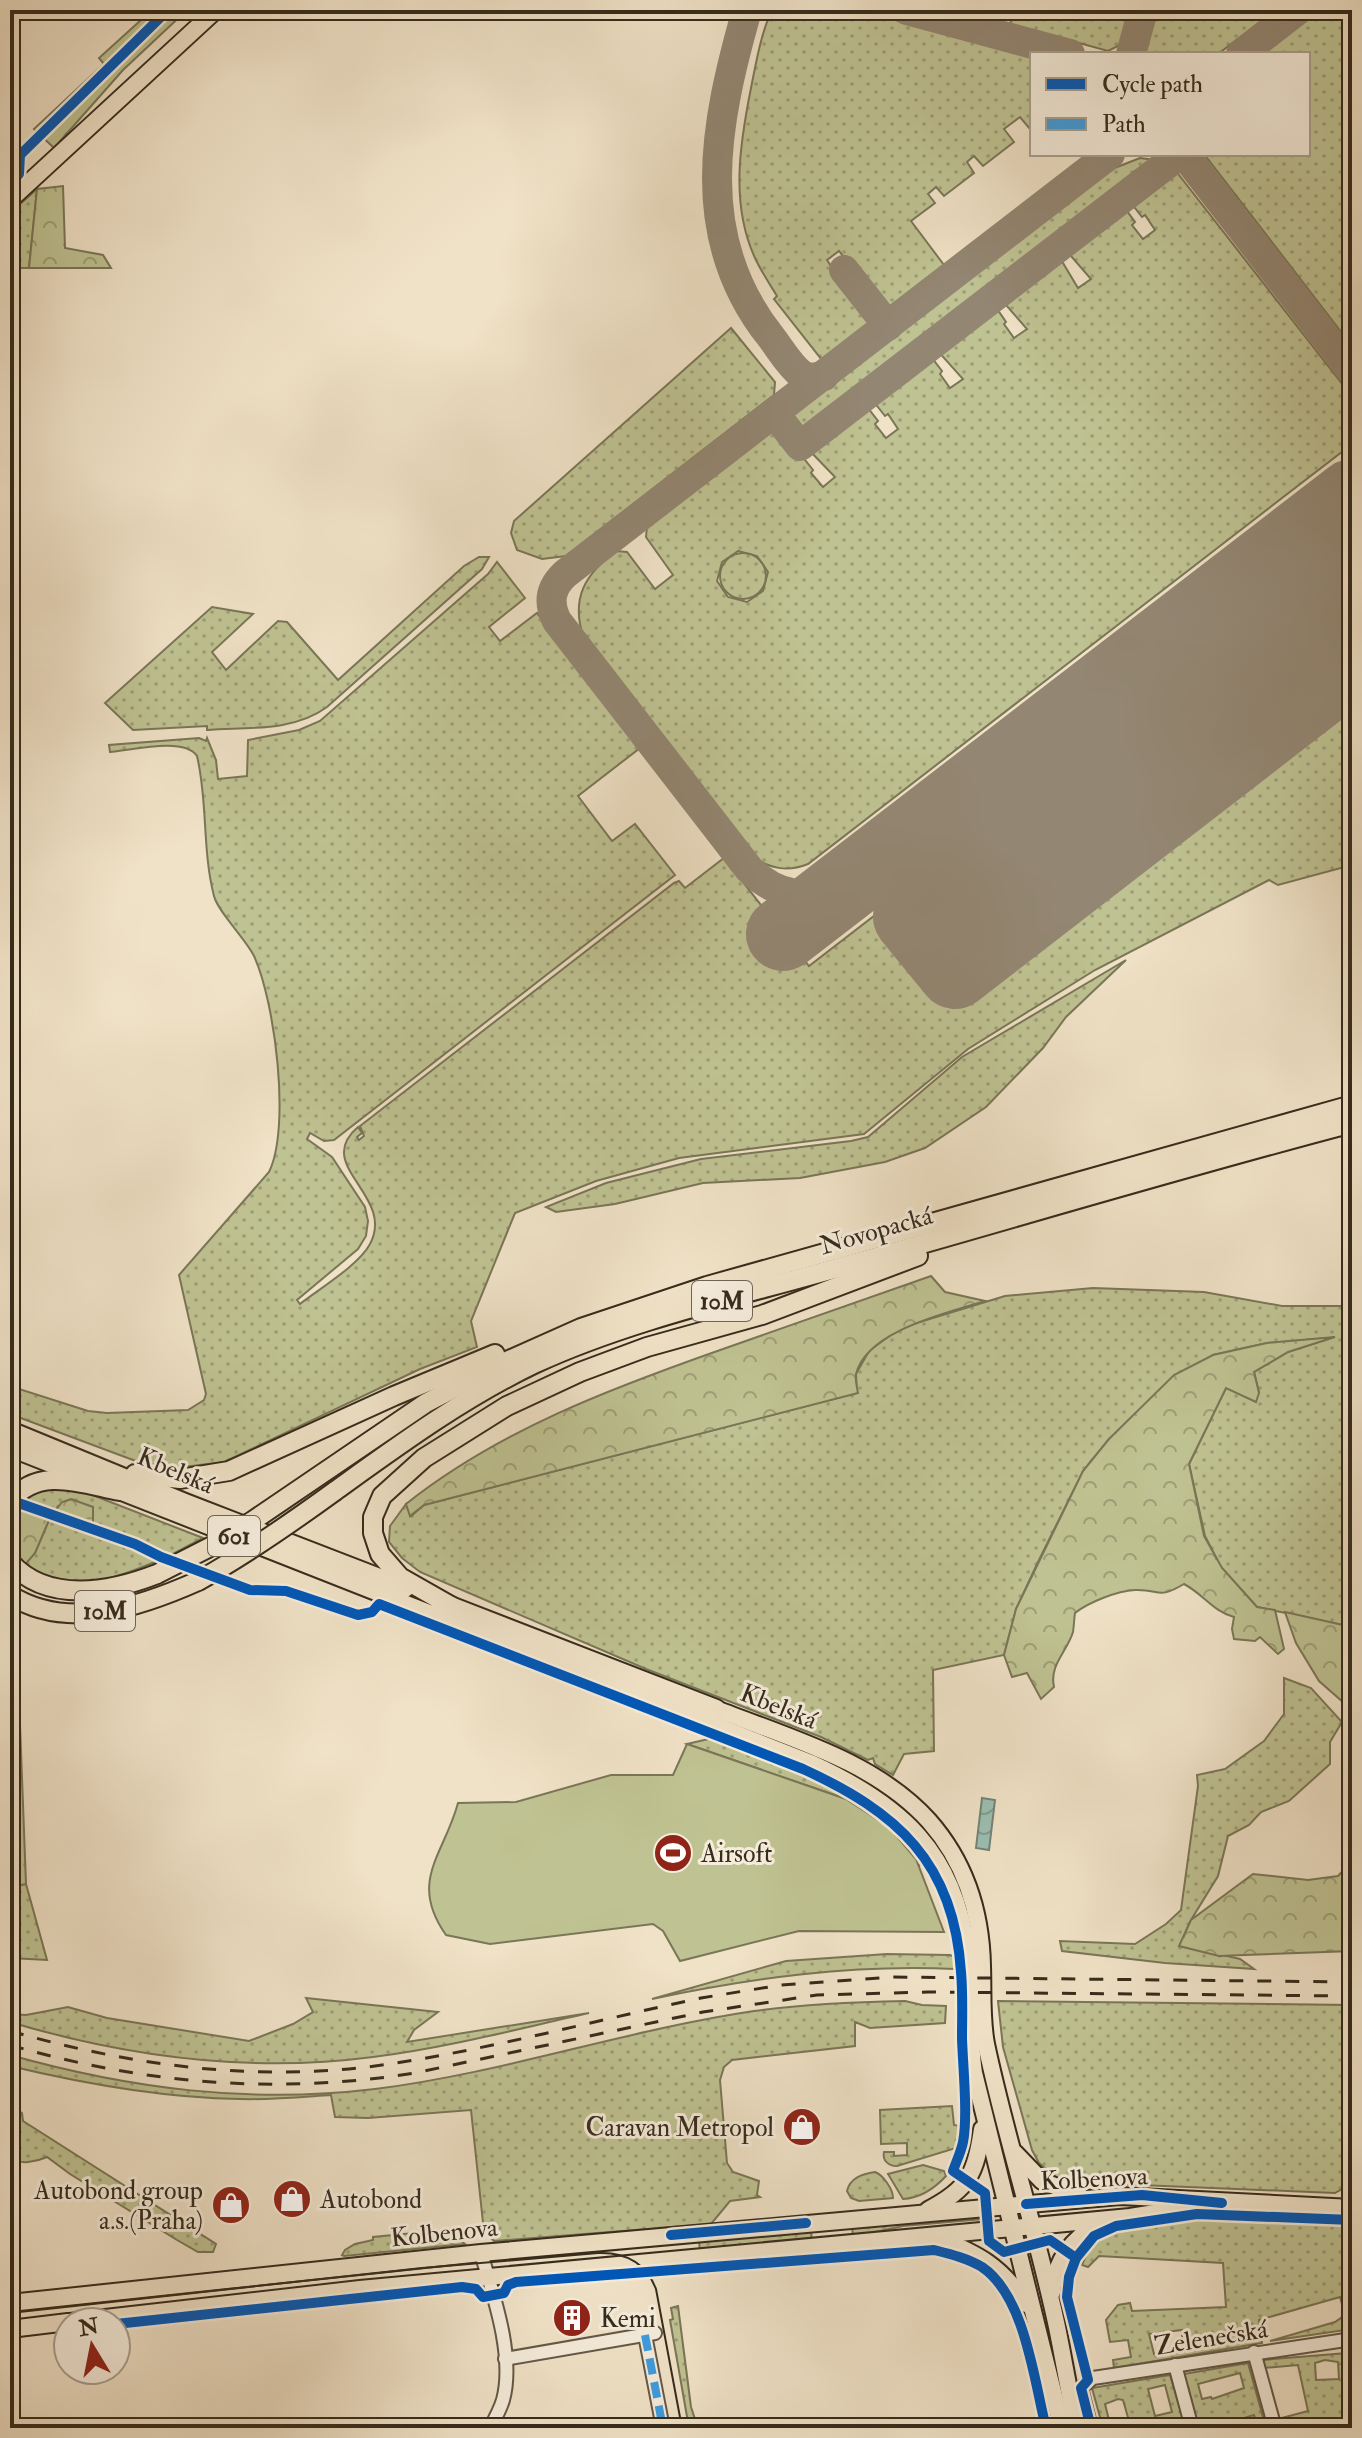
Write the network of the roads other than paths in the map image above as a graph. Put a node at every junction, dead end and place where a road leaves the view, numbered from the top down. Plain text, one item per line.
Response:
1 (216, 10) edge
2 (10, 200) edge
3 (1352, 1105) edge
4 (1352, 1123) edge
5 (1029, 1214) junction
6 (609, 1318) junction
7 (10, 1431) edge
8 (10, 1448) edge
9 (96, 1464) junction
10 (120, 1491) junction
11 (10, 1502) edge
12 (10, 1562) edge
13 (10, 1595) edge
14 (451, 1606) junction
15 (716, 1709) joint
16 (984, 2119) junction
17 (1013, 2151) junction
18 (1094, 2198) junction
19 (1218, 2203) junction
20 (1026, 2204) junction
21 (1005, 2206) junction
22 (1352, 2208) edge
23 (921, 2213) junction
24 (1106, 2219) junction
25 (1032, 2226) junction
26 (1011, 2228) junction
27 (933, 2236) junction
28 (481, 2253) junction
29 (488, 2277) junction
30 (1051, 2302) junction
31 (10, 2303) edge
32 (132, 2315) edge
33 (1033, 2316) junction
34 (52, 2324) edge
35 (10, 2329) edge
36 (1352, 2339) edge
37 (1254, 2352) junction
38 (505, 2359) junction
39 (1175, 2365) junction
40 (490, 2428) edge
41 (663, 2428) edge
42 (1062, 2428) edge
43 (1077, 2428) edge
44 (1091, 2428) edge
45 (1192, 2428) edge
46 (1275, 2428) edge

1 - 2 main road
3 - 6 highway, Novopacká / 10M
4 - 5 highway, Novopacká / 10M
5 - 13 highway, Novopacká / 10M, bridge
5 - 14 highway, 10M
6 - 9 highway, 10M
6 - 12 highway, 10M, bridge
7 - 9 highway, Kbelská / 601
8 - 10 main road, Kbelská / 601
9 - 14 highway, Kbelská / 601
10 - 11 highway
10 - 16 main road, Kbelská / 601
14 - 15 highway, Kbelská / 601
15 - 17 main road, Kbelská / 601
16 - 21 main road, Kbelská / 601
16 - 23 main road
17 - 18 main road
17 - 20 main road, Kbelská / 601
18 - 19 main road, Kolbenova
18 - 20 main road, Kolbenova
19 - 22 main road, Kolbenova
19 - 24 main road, Kolbenova
20 - 21 main road, Kolbenova
20 - 25 main road, Kbelská / 601
21 - 23 main road, Kolbenova
21 - 26 main road, Kbelská / 601
23 - 28 main road, Kolbenova
24 - 25 main road, Kolbenova
24 - 30 main road
25 - 26 main road, Kolbenova
25 - 30 main road, Kbelská / 601
26 - 27 main road, Kolbenova
26 - 33 main road, Kbelská / 601
27 - 29 main road, Kolbenova
27 - 33 main road
28 - 29 street
28 - 31 main road, Kolbenova
29 - 32 main road, Kolbenova
29 - 38 street
30 - 43 main road, Kbelská / 601
33 - 42 main road, Kbelská / 601
34 - 35 main road, Kolbenova
36 - 37 street, Zelenečská
37 - 39 street, Zelenečská
37 - 46 street
38 - 40 street
38 - 41 street
39 - 44 street, Zelenečská
39 - 45 street

